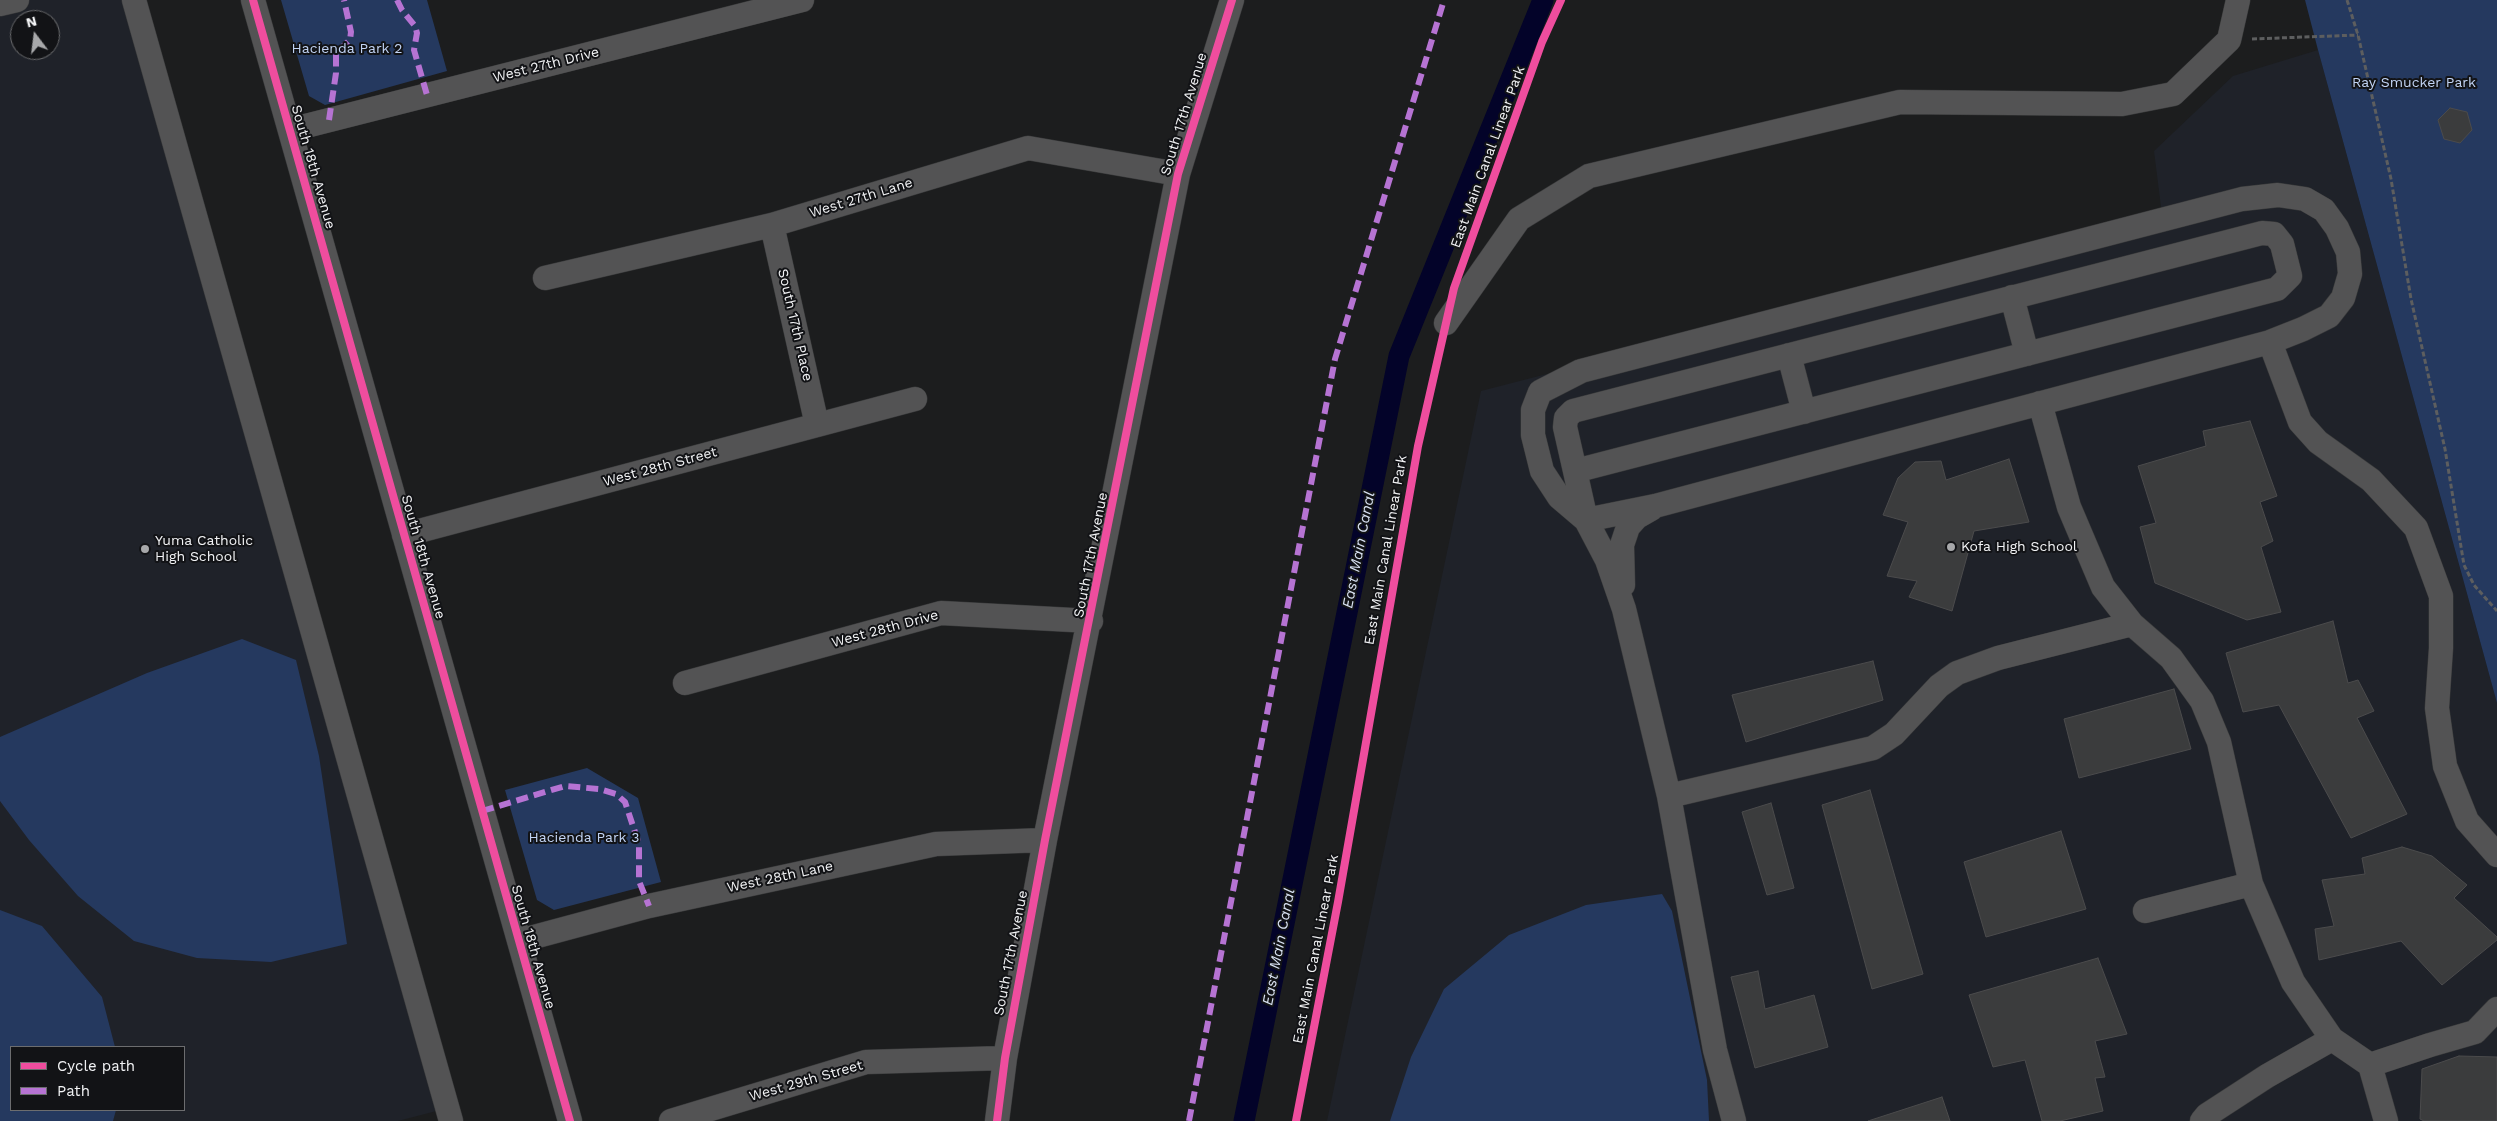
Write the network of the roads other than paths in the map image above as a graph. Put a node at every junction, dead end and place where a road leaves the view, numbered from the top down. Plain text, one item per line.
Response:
1 (17, 0) edge
2 (134, 0) edge
3 (253, 0) edge
4 (802, 0) edge
5 (1232, 0) edge
6 (2238, 0) edge
7 (0, 4) edge
8 (290, 130) junction
9 (1178, 174) junction
10 (772, 225) junction
11 (545, 278) dead end
12 (2012, 298) junction
13 (1446, 323) dead end
14 (2270, 342) junction
15 (2027, 354) junction
16 (1789, 355) junction
17 (915, 399) dead end
18 (2040, 403) junction
19 (1804, 412) junction
20 (817, 425) junction
21 (1575, 471) junction
22 (1656, 506) junction
23 (1586, 520) junction
24 (404, 535) junction
25 (1624, 609) junction
26 (1091, 621) junction
27 (2132, 624) junction
28 (685, 684) dead end
29 (1669, 796) junction
30 (1045, 840) junction
31 (2497, 855) edge
32 (2251, 884) junction
33 (2145, 911) dead end
34 (519, 941) junction
35 (2497, 1009) edge
36 (2332, 1039) junction
37 (1005, 1058) junction
38 (2370, 1065) junction
39 (451, 1121) edge
40 (570, 1121) edge
41 (671, 1121) edge
42 (997, 1121) edge
43 (1734, 1121) edge
44 (2202, 1121) edge
45 (2386, 1121) edge

1 - 7 street
2 - 39 street
3 - 8 street, South 18th Avenue
4 - 8 street, West 27th Drive
5 - 9 street, South 17th Avenue
6 - 13 street
8 - 24 street, South 18th Avenue
9 - 10 street, West 27th Lane
9 - 26 street, South 17th Avenue
10 - 11 street, West 27th Lane
10 - 20 street, South 17th Place
12 - 15 street
12 - 15 street
12 - 16 street
14 - 18 street
14 - 23 street
14 - 31 street
15 - 19 street
16 - 19 street
16 - 21 street
17 - 20 street, West 28th Street
18 - 22 street
18 - 27 street
19 - 21 street
20 - 24 street, West 28th Street
21 - 23 street
22 - 23 street
22 - 25 street
23 - 25 street
24 - 34 street, South 18th Avenue
25 - 29 street
26 - 28 street, West 28th Drive
26 - 30 street, South 17th Avenue
27 - 29 street
27 - 32 street
29 - 43 street
30 - 34 street, West 28th Lane
30 - 37 street, South 17th Avenue
32 - 33 street
32 - 36 street
34 - 40 street, South 18th Avenue
35 - 38 street
36 - 38 street
36 - 44 street
37 - 41 street, West 29th Street
37 - 42 street, South 17th Avenue
38 - 45 street

